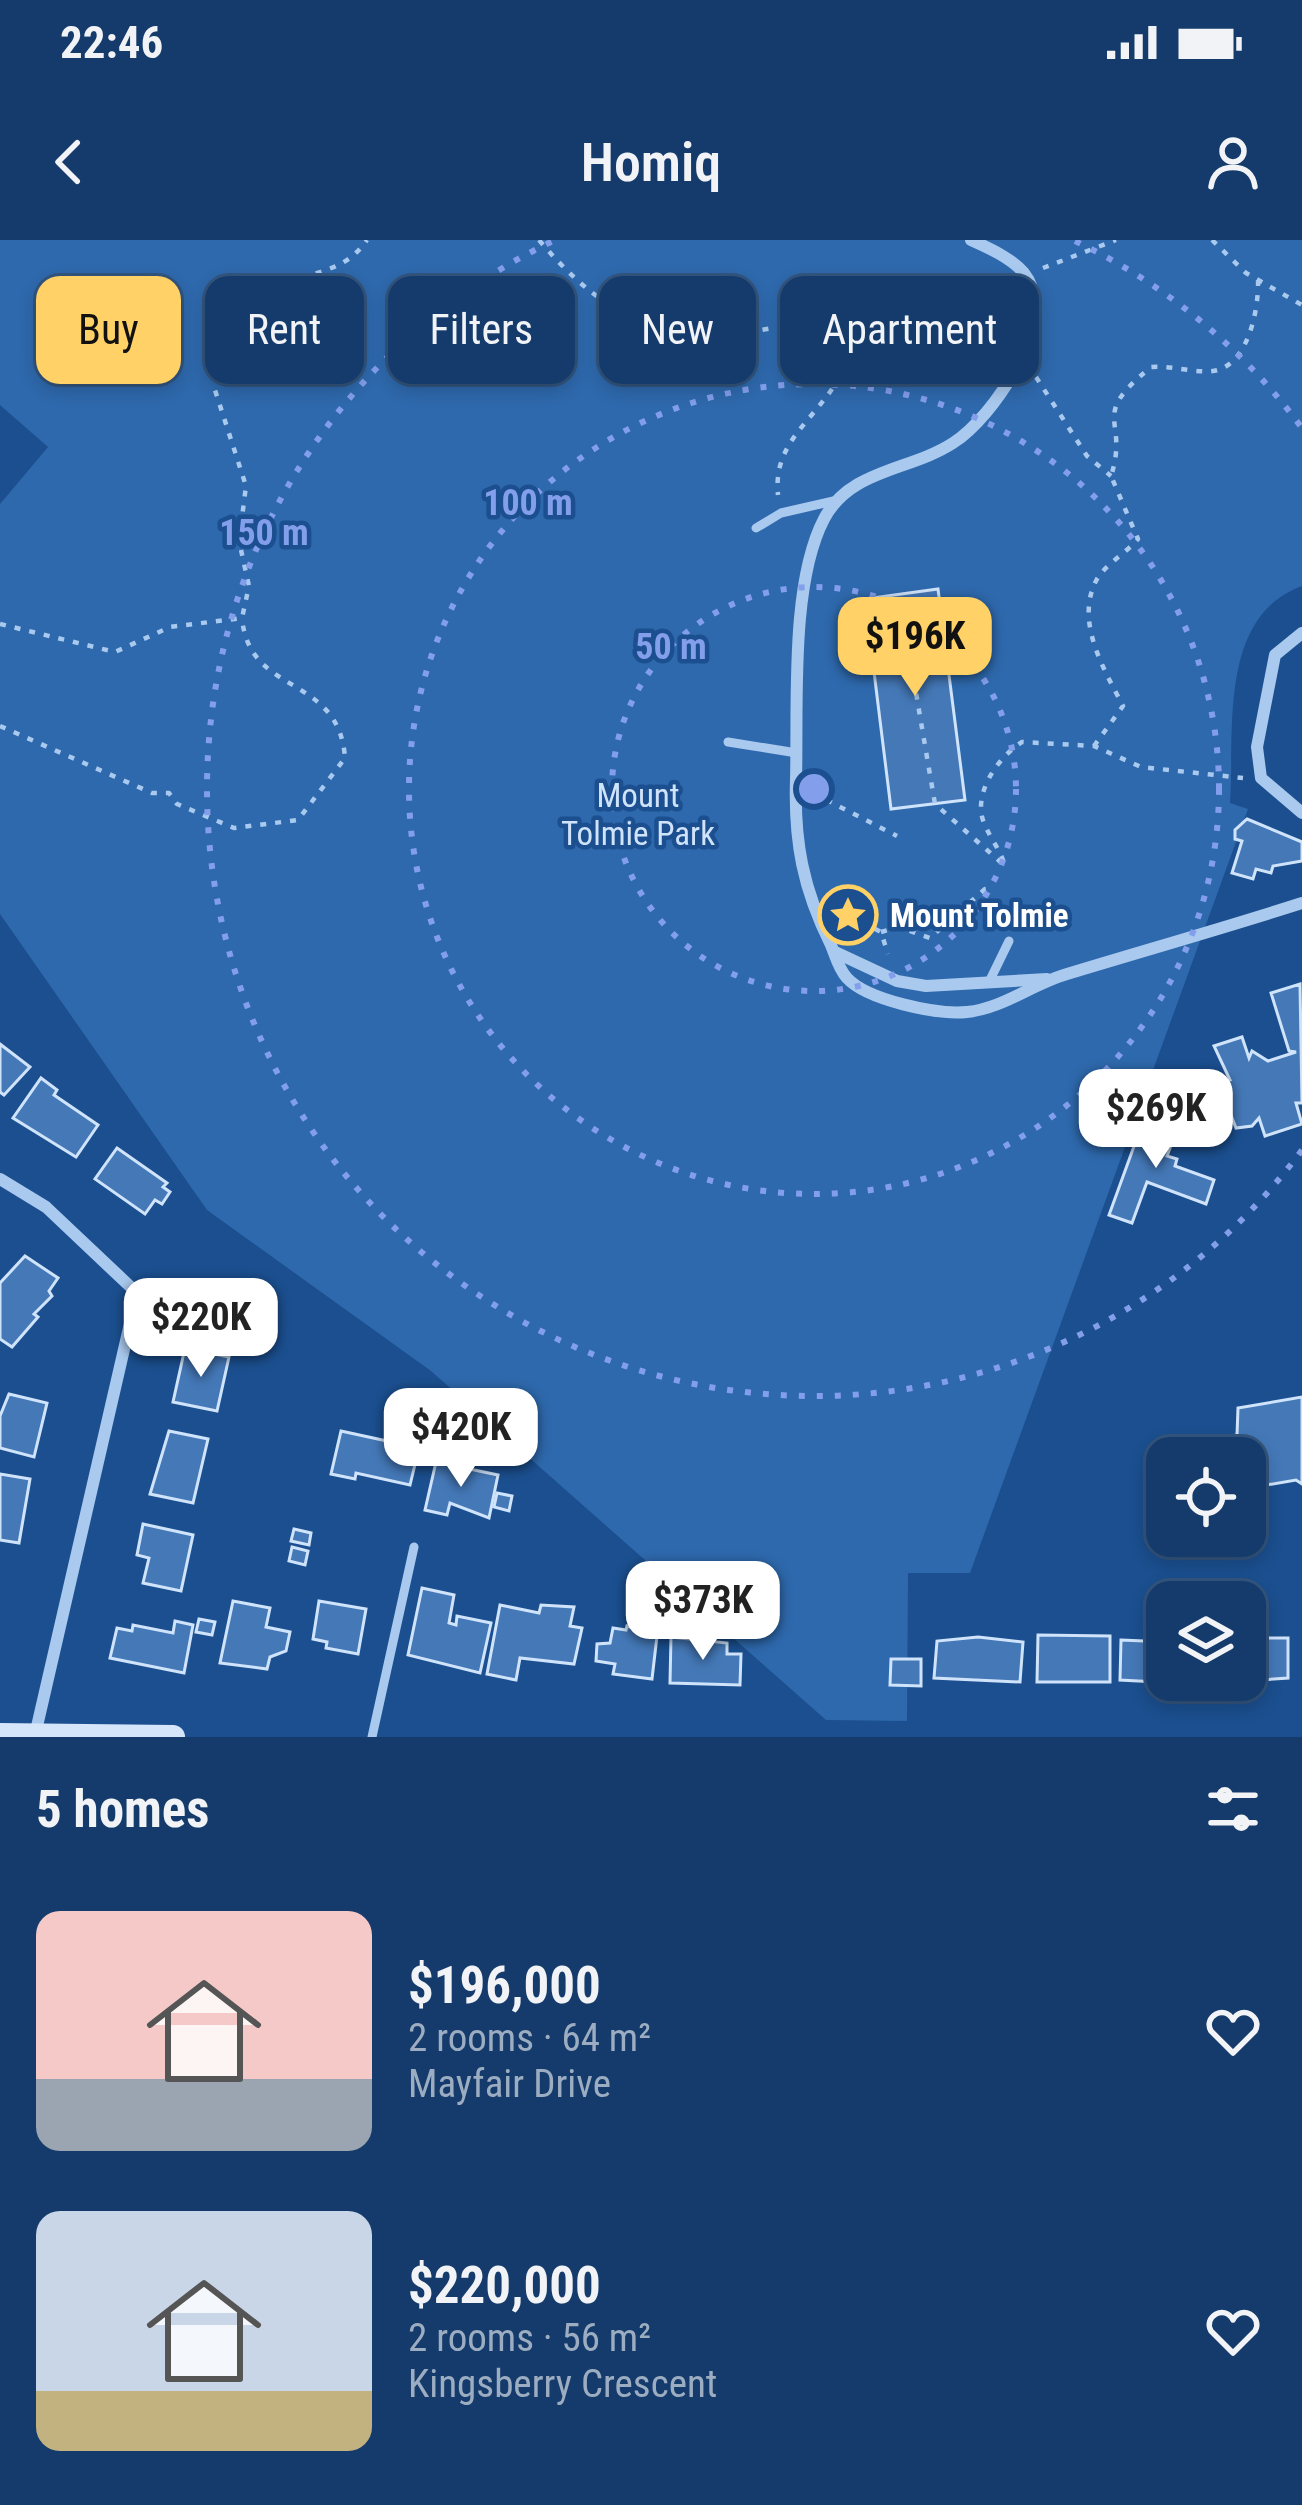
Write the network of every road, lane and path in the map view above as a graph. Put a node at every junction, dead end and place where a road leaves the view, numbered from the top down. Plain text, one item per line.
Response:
1 (367, 240) edge
2 (539, 240) edge
3 (970, 240) edge
4 (1116, 240) edge
5 (1212, 240) edge
6 (1026, 275) joint
7 (1258, 279) junction
8 (1302, 305) edge
9 (1005, 384) edge
10 (1039, 384) edge
11 (1111, 476) junction
12 (838, 500) junction
13 (781, 513) junction
14 (756, 528) dead end
15 (901, 604) dead end
16 (242, 618) junction
17 (0, 624) edge
18 (1302, 633) edge
19 (0, 726) edge
20 (728, 742) dead end
21 (1094, 746) junction
22 (796, 753) junction
23 (1261, 778) junction
24 (795, 793) junction
25 (1302, 813) edge
26 (897, 836) dead end
27 (993, 888) dead end
28 (1302, 903) edge
29 (848, 916) dead end
30 (881, 932) junction
31 (1009, 941) dead end
32 (886, 946) dead end
33 (834, 951) junction
34 (1049, 979) junction
35 (990, 980) junction
36 (0, 1179) edge
37 (414, 1546) dead end
38 (0, 1735) edge
39 (35, 1735) edge
40 (173, 1737) edge
41 (372, 1737) edge

1 - 16 path
2 - 13 path
3 - 6 street
4 - 6 path
5 - 7 path
7 - 8 path
7 - 11 path
9 - 12 street
10 - 11 path
11 - 21 path
12 - 13 lane
12 - 22 street
13 - 14 lane
15 - 21 path
16 - 17 path
16 - 19 path
18 - 23 street
20 - 22 lane
21 - 23 path
22 - 24 street
23 - 25 street
24 - 26 path
24 - 33 street
27 - 30 path
28 - 34 street
29 - 30 path
30 - 32 path
31 - 35 lane
33 - 34 street
33 - 35 street
34 - 35 street
36 - 39 street
37 - 41 lane
38 - 39 main road
39 - 40 main road

